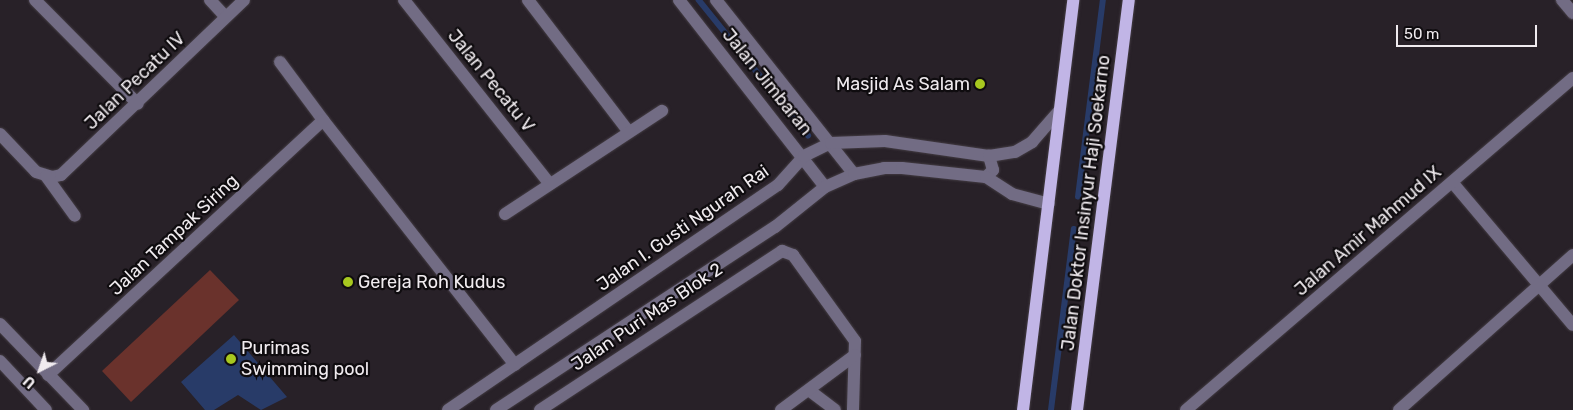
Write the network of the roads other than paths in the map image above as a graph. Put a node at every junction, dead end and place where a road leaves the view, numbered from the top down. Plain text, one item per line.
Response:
1 (35, 0) edge
2 (210, 0) edge
3 (244, 0) edge
4 (404, 0) edge
5 (528, 0) edge
6 (679, 0) edge
7 (716, 0) edge
8 (1073, 0) edge
9 (1129, 0) edge
10 (1562, 0) edge
11 (1573, 13) edge
12 (226, 17) junction
13 (280, 62) dead end
14 (1573, 78) edge
15 (138, 104) junction
16 (662, 111) dead end
17 (1058, 112) junction
18 (323, 120) junction
19 (629, 132) junction
20 (0, 134) edge
21 (831, 143) junction
22 (804, 156) junction
23 (989, 156) junction
24 (854, 174) junction
25 (46, 176) junction
26 (986, 177) junction
27 (1452, 182) junction
28 (550, 184) junction
29 (825, 187) junction
30 (1048, 204) junction
31 (505, 214) dead end
32 (75, 216) dead end
33 (1573, 255) edge
34 (1538, 288) junction
35 (0, 324) edge
36 (1573, 325) edge
37 (855, 355) junction
38 (0, 361) edge
39 (515, 365) junction
40 (48, 374) junction
41 (810, 391) junction
42 (46, 410) edge
43 (83, 410) edge
44 (448, 410) edge
45 (496, 410) edge
46 (540, 410) edge
47 (780, 410) edge
48 (835, 410) edge
49 (853, 410) edge
50 (1023, 410) edge
51 (1077, 410) edge
52 (1186, 410) edge
53 (1399, 410) edge

1 - 15 street
2 - 12 street
3 - 12 street, Jalan Pecatu IV
4 - 28 street, Jalan Pecatu V
5 - 19 street
6 - 22 street, Jalan Jimbaran
7 - 21 street, Jalan Jimbaran
8 - 17 main road, Jalan Doktor Insinyur Haji Soekarno
9 - 51 main road, Jalan Doktor Insinyur Haji Soekarno
10 - 11 street
12 - 15 street, Jalan Pecatu IV
13 - 18 street
14 - 27 street, Jalan Amir Mahmud IX
15 - 25 street, Jalan Pecatu IV
16 - 19 street
17 - 23 street, Jalan I. Gusti Ngurah Rai
17 - 30 main road, Jalan Doktor Insinyur Haji Soekarno
18 - 39 street
18 - 40 street, Jalan Tampak Siring
19 - 28 street
20 - 25 street
21 - 22 street, Jalan I. Gusti Ngurah Rai
21 - 23 street, Jalan I. Gusti Ngurah Rai
21 - 24 street, Jalan Jimbaran
22 - 29 street, Jalan Jimbaran
22 - 39 street, Jalan I. Gusti Ngurah Rai
23 - 26 street
24 - 26 street
24 - 29 street
25 - 32 street
26 - 30 street
27 - 34 street
27 - 52 street, Jalan Amir Mahmud IX
28 - 31 street
29 - 45 street
30 - 50 main road, Jalan Doktor Insinyur Haji Soekarno
33 - 34 street
34 - 36 street
34 - 53 street
35 - 40 street
37 - 41 street
37 - 46 street, Jalan Puri Mas Blok 2
37 - 49 street
38 - 42 street
39 - 44 street, Jalan I. Gusti Ngurah Rai
40 - 43 street
41 - 47 street
41 - 48 street

